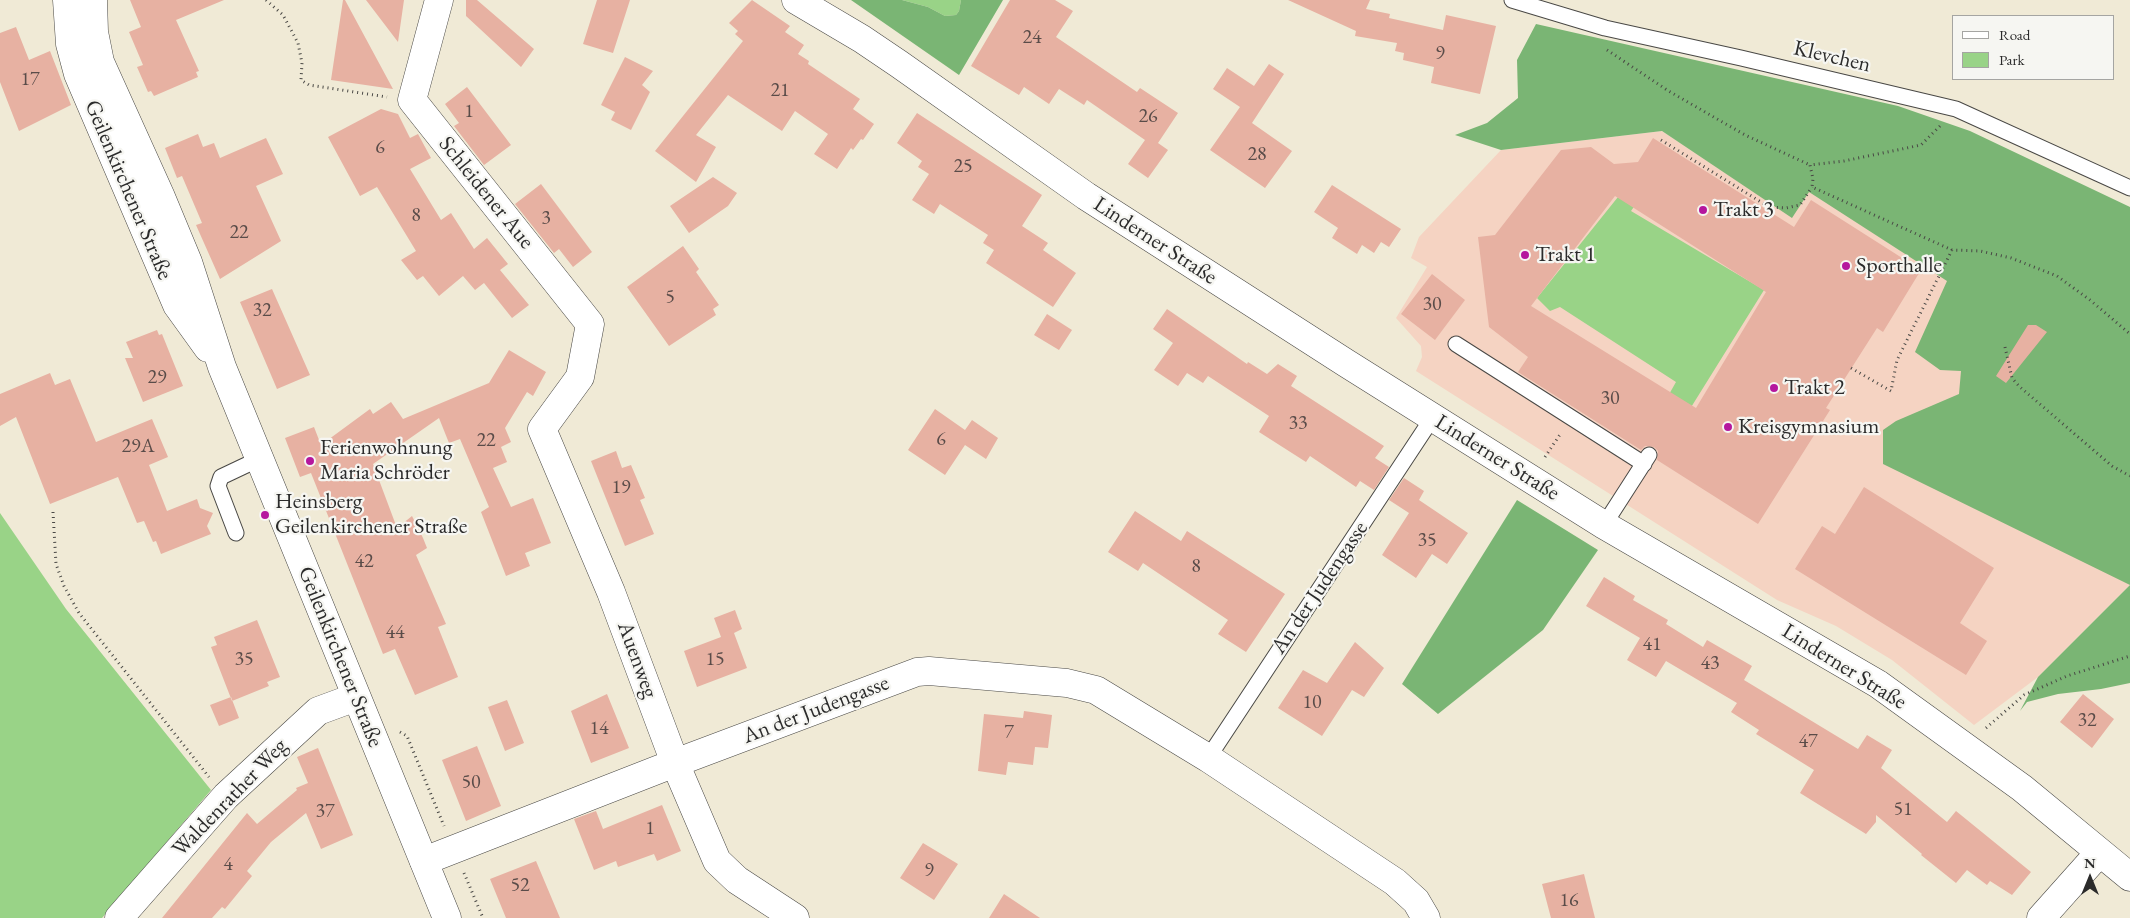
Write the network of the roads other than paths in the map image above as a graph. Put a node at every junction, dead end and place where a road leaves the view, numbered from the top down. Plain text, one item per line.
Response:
1 (67, 0) edge
2 (93, 0) edge
3 (439, 0) edge
4 (796, 0) edge
5 (817, 0) edge
6 (1512, 0) edge
7 (862, 39) junction
8 (2130, 188) edge
9 (1456, 344) dead end
10 (222, 367) junction
11 (580, 377) joint
12 (1433, 417) junction
13 (259, 459) junction
14 (1604, 525) junction
15 (236, 532) dead end
16 (356, 697) junction
17 (1208, 758) junction
18 (675, 763) junction
19 (2099, 853) junction
20 (424, 861) junction
21 (2130, 877) edge
22 (119, 918) edge
23 (447, 918) edge
24 (795, 918) edge
25 (1426, 918) edge
26 (2041, 918) edge

1 - 10 street, Geilenkirchener Straße
2 - 10 street, Geilenkirchener Straße
3 - 11 street, Schleidener Aue
4 - 7 street, Linderner Straße
5 - 7 street, Linderner Straße
6 - 8 lane, Klevchen
7 - 12 street, Linderner Straße
9 - 14 lane
10 - 13 street, Geilenkirchener Straße
11 - 18 street, Auenweg
12 - 14 street, Linderner Straße
12 - 17 lane, An der Judengasse
13 - 15 lane
13 - 16 street, Geilenkirchener Straße
14 - 19 street, Linderner Straße
16 - 20 street, Geilenkirchener Straße
16 - 22 street, Waldenrather Weg
17 - 18 street, An der Judengasse
17 - 25 street, An der Judengasse
18 - 20 street, An der Judengasse
18 - 24 street, Auenweg
19 - 21 street, Linderner Straße
19 - 26 street
20 - 23 street, Geilenkirchener Straße

